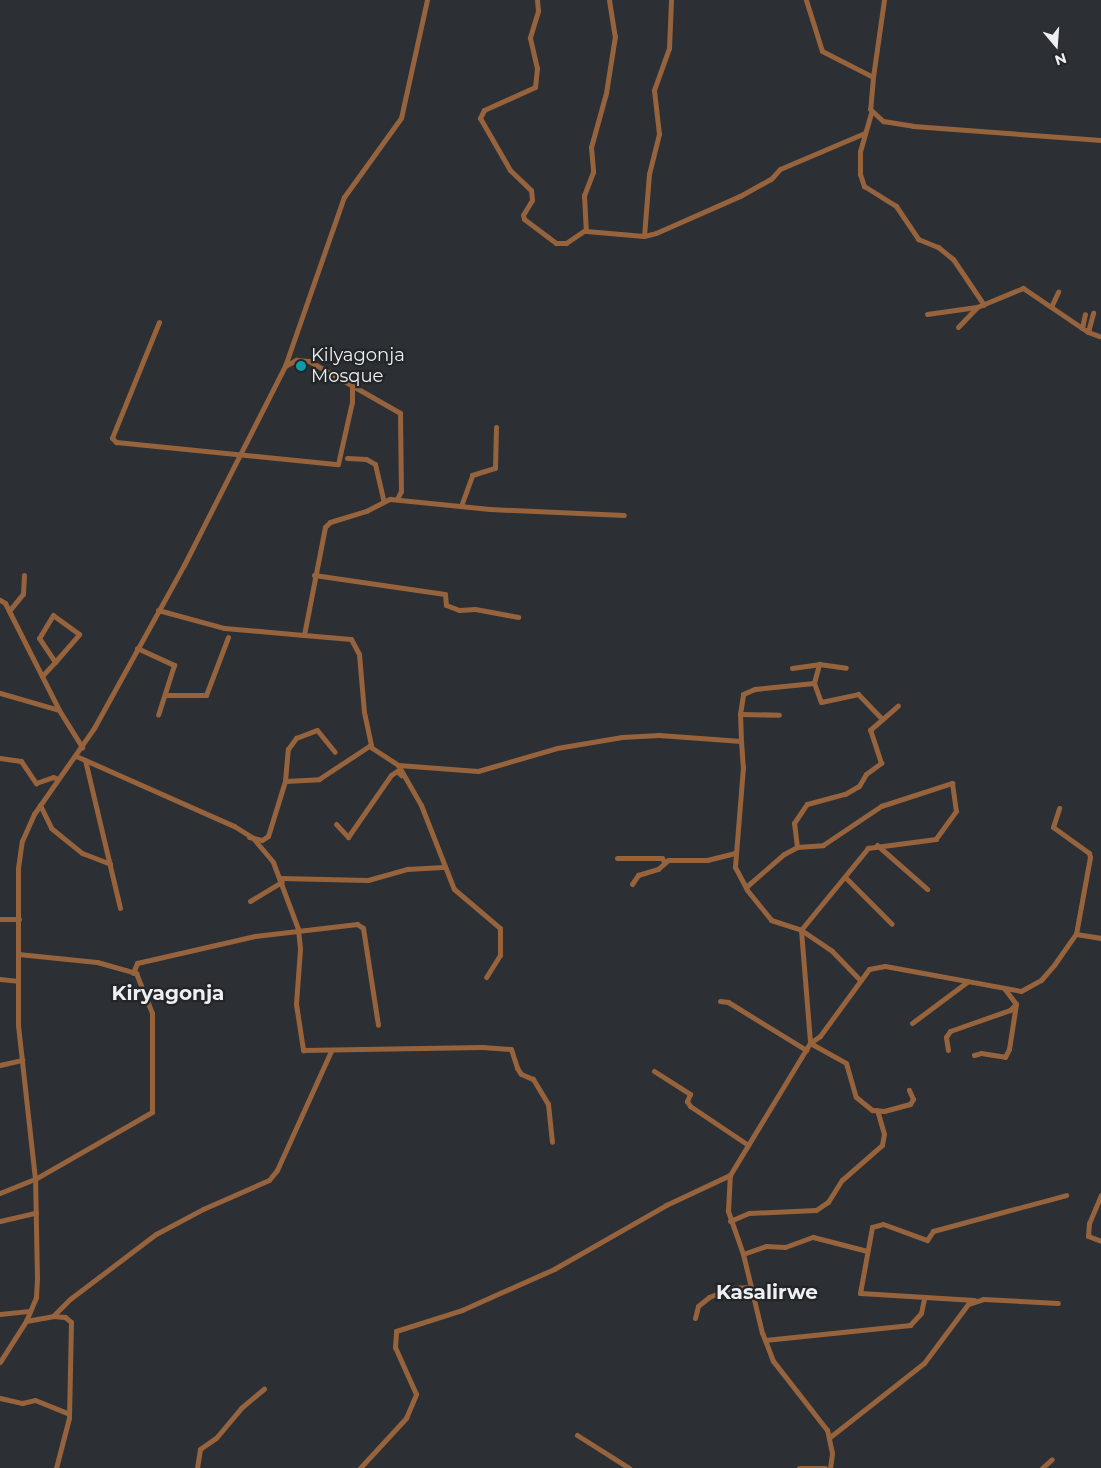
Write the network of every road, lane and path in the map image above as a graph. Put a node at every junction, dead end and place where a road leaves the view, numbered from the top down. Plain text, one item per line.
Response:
1 (427, 0) edge
2 (537, 0) edge
3 (608, 0) edge
4 (671, 0) edge
5 (806, 0) edge
6 (884, 0) edge
7 (873, 77) junction
8 (871, 113) junction
9 (865, 133) junction
10 (1101, 140) edge
11 (585, 230) junction
12 (644, 236) junction
13 (1058, 292) dead end
14 (984, 305) junction
15 (978, 307) junction
16 (1051, 307) junction
17 (1093, 313) dead end
18 (927, 314) dead end
19 (1086, 314) dead end
20 (159, 322) dead end
21 (958, 326) dead end
22 (1082, 328) junction
23 (1088, 332) junction
24 (1099, 336) dead end
25 (285, 366) junction
26 (352, 387) junction
27 (496, 427) dead end
28 (239, 456) junction
29 (348, 458) dead end
30 (397, 499) junction
31 (383, 500) junction
32 (461, 506) junction
33 (624, 515) dead end
34 (24, 574) dead end
35 (314, 574) junction
36 (0, 600) edge
37 (158, 610) junction
38 (9, 611) junction
39 (518, 617) dead end
40 (304, 635) junction
41 (228, 637) dead end
42 (137, 648) junction
43 (55, 662) junction
44 (819, 664) junction
45 (792, 668) dead end
46 (846, 668) dead end
47 (42, 676) junction
48 (814, 682) junction
49 (0, 693) edge
50 (165, 695) junction
51 (898, 706) dead end
52 (59, 710) junction
53 (740, 714) junction
54 (158, 715) dead end
55 (779, 715) dead end
56 (882, 719) junction
57 (741, 741) junction
58 (371, 746) junction
59 (82, 747) junction
60 (335, 752) dead end
61 (76, 756) junction
62 (0, 758) edge
63 (85, 760) junction
64 (398, 765) junction
65 (402, 776) junction
66 (58, 779) junction
67 (285, 781) junction
68 (40, 805) junction
69 (1059, 808) dead end
70 (336, 824) dead end
71 (249, 837) junction
72 (877, 845) junction
73 (797, 847) junction
74 (736, 853) junction
75 (617, 858) dead end
76 (664, 862) junction
77 (110, 864) junction
78 (444, 867) junction
79 (845, 877) junction
80 (281, 880) junction
81 (632, 884) dead end
82 (746, 887) junction
83 (927, 889) dead end
84 (250, 901) dead end
85 (120, 908) dead end
86 (0, 919) edge
87 (19, 919) junction
88 (892, 924) dead end
89 (298, 929) junction
90 (800, 930) junction
91 (1076, 934) junction
92 (1101, 938) edge
93 (18, 954) junction
94 (133, 973) junction
95 (486, 977) dead end
96 (859, 978) junction
97 (0, 979) edge
98 (18, 980) junction
99 (967, 982) junction
100 (1002, 986) junction
101 (720, 1001) dead end
102 (1016, 1004) junction
103 (912, 1023) dead end
104 (378, 1025) dead end
105 (810, 1043) junction
106 (331, 1050) junction
107 (806, 1050) junction
108 (948, 1050) dead end
109 (974, 1055) dead end
110 (22, 1060) junction
111 (0, 1065) edge
112 (654, 1071) dead end
113 (909, 1090) dead end
114 (877, 1110) junction
115 (552, 1142) dead end
116 (748, 1146) junction
117 (730, 1174) junction
118 (35, 1179) junction
119 (0, 1193) edge
120 (1066, 1195) dead end
121 (1101, 1195) edge
122 (36, 1213) junction
123 (0, 1220) edge
124 (730, 1222) junction
125 (1101, 1241) edge
126 (867, 1251) junction
127 (743, 1254) junction
128 (751, 1287) junction
129 (924, 1299) junction
130 (974, 1300) junction
131 (1058, 1303) dead end
132 (30, 1311) junction
133 (0, 1314) edge
134 (53, 1316) junction
135 (696, 1318) dead end
136 (26, 1321) junction
137 (765, 1340) junction
138 (0, 1362) edge
139 (264, 1389) dead end
140 (0, 1398) edge
141 (68, 1413) junction
142 (577, 1435) dead end
143 (830, 1437) junction
144 (1052, 1459) dead end
145 (56, 1468) edge
146 (197, 1468) edge
147 (360, 1468) edge
148 (629, 1468) edge
149 (800, 1468) edge
150 (814, 1468) edge
151 (825, 1468) edge
152 (830, 1468) edge
153 (1042, 1468) edge

1 - 25 street
2 - 11 street
3 - 11 street
4 - 12 street
5 - 7 street
6 - 7 street
7 - 8 street
8 - 9 street
8 - 10 street
9 - 12 street
9 - 14 street
11 - 12 street
13 - 16 street
14 - 15 street
14 - 16 street
15 - 18 street
15 - 21 street
16 - 22 street
17 - 23 street
19 - 22 street
20 - 28 street
22 - 23 street
23 - 24 street
25 - 26 street
25 - 28 street
26 - 28 street
26 - 30 street
27 - 32 street
28 - 37 street
29 - 31 street
30 - 31 street
30 - 32 street
31 - 35 street
32 - 33 street
34 - 38 street
35 - 39 street
35 - 40 street
36 - 38 street
37 - 40 street
37 - 42 street
38 - 47 street
40 - 58 street
41 - 50 street
42 - 50 street
42 - 59 street
43 - 43 street
43 - 47 street
44 - 45 street
44 - 46 street
44 - 48 street
47 - 52 street
48 - 53 street
48 - 56 street
49 - 52 street
50 - 54 street
51 - 56 street
52 - 59 street
53 - 55 street
53 - 57 street
56 - 73 street
57 - 64 street
57 - 74 street
58 - 64 street
58 - 67 street
59 - 61 street
60 - 67 street
61 - 63 street
61 - 66 street
62 - 66 street
63 - 71 street
63 - 77 street
64 - 65 street
65 - 70 street
65 - 78 street
66 - 68 street
67 - 71 street
68 - 77 street
68 - 87 street
69 - 91 street
71 - 80 street
72 - 73 street
72 - 79 street
72 - 83 street
73 - 82 street
74 - 76 street
74 - 82 street
75 - 76 street
76 - 81 street
77 - 85 street
78 - 80 street
78 - 95 street
79 - 88 street
79 - 90 street
80 - 84 street
80 - 89 street
82 - 90 street
86 - 87 street
87 - 93 street
89 - 94 street
89 - 104 street
89 - 106 street
90 - 96 street
90 - 105 street
91 - 92 street
91 - 100 street
93 - 94 street
93 - 98 street
94 - 118 street
96 - 99 street
96 - 105 street
97 - 98 street
98 - 110 street
99 - 100 street
99 - 103 street
100 - 102 street
101 - 107 street
102 - 108 street
102 - 109 street
105 - 107 street
105 - 114 street
106 - 115 street
106 - 134 street
107 - 116 street
110 - 111 street
110 - 118 street
112 - 116 street
113 - 114 street
114 - 124 street
116 - 117 street
117 - 124 street
117 - 147 street
118 - 119 street
118 - 122 street
120 - 126 street
121 - 125 street
122 - 123 street
122 - 132 street
124 - 127 street
126 - 127 street
126 - 129 street
127 - 128 street
128 - 135 street
128 - 137 street
129 - 130 street
129 - 137 street
130 - 131 street
130 - 143 street
132 - 133 street
132 - 136 street
134 - 136 street
134 - 141 street
136 - 138 street
137 - 143 street
139 - 146 street
140 - 141 street
141 - 145 street
142 - 148 street
143 - 152 street
144 - 153 street
149 - 150 street
150 - 151 street

